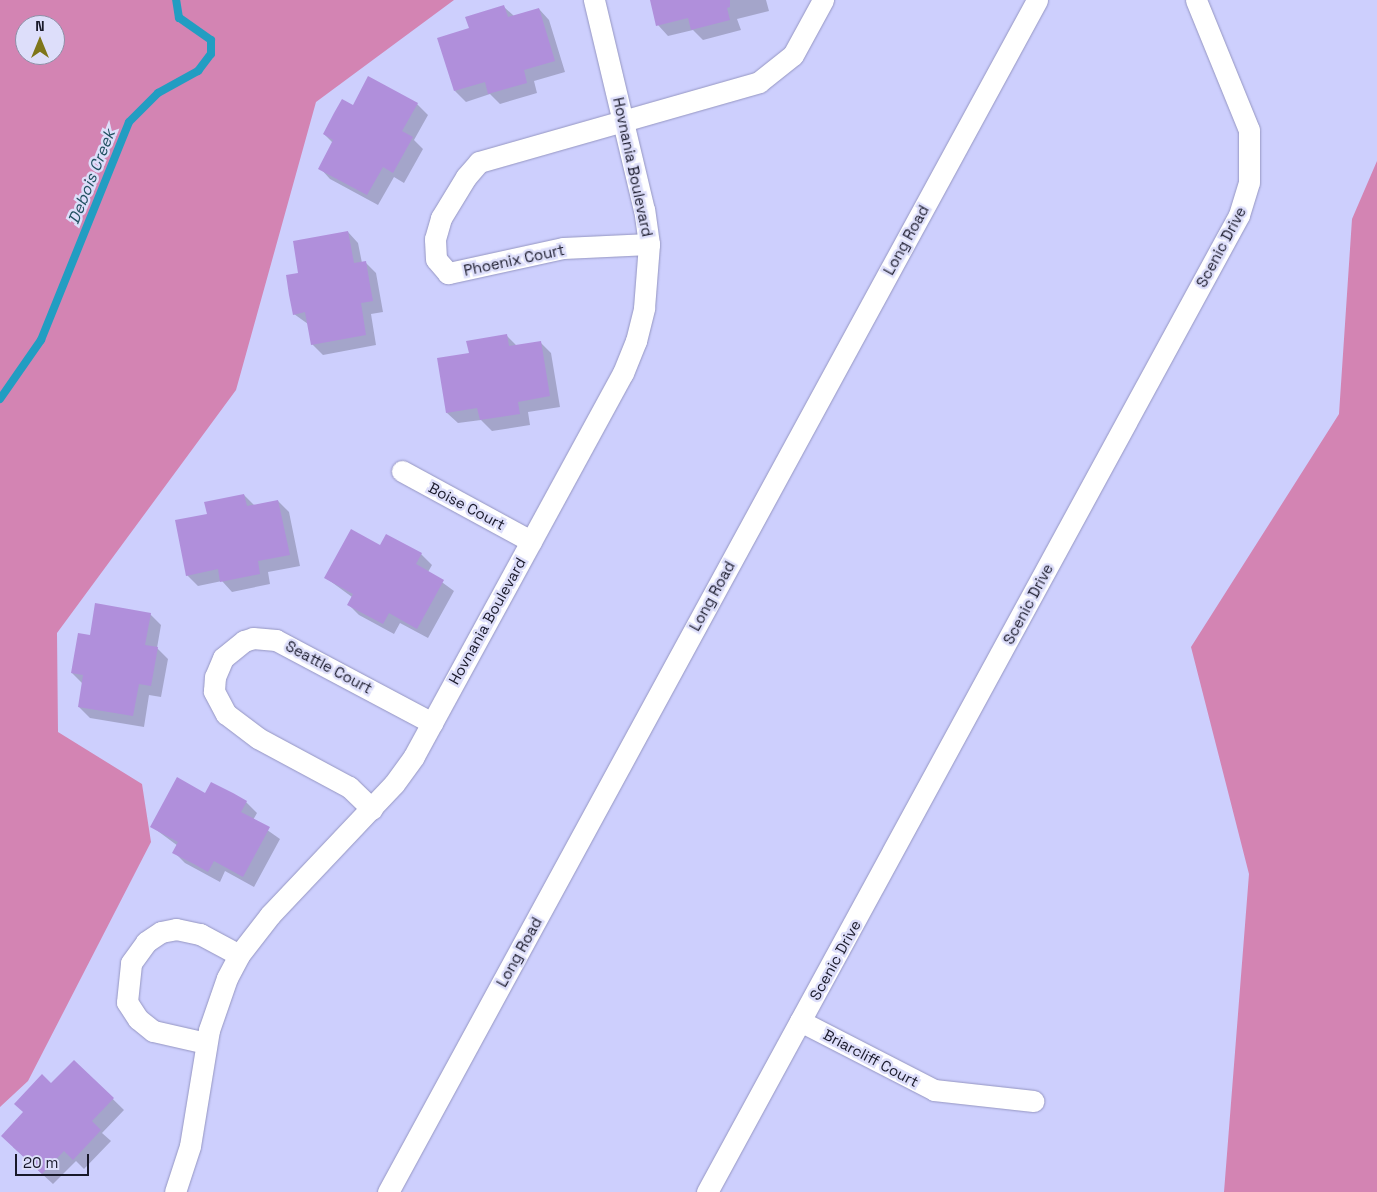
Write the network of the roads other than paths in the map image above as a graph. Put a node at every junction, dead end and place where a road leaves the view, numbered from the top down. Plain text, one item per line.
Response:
1 (594, 0) edge
2 (823, 0) edge
3 (1037, 0) edge
4 (1196, 0) edge
5 (624, 120) junction
6 (649, 244) junction
7 (402, 471) dead end
8 (531, 541) junction
9 (432, 723) junction
10 (372, 809) junction
11 (239, 955) junction
12 (800, 1021) junction
13 (206, 1043) junction
14 (1033, 1101) dead end
15 (175, 1192) edge
16 (388, 1192) edge
17 (708, 1192) edge

1 - 5 street, Hovnania Boulevard
2 - 5 street
3 - 16 street, Long Road
4 - 12 street, Scenic Drive
5 - 6 street, Hovnania Boulevard
5 - 6 street, Phoenix Court
6 - 8 street, Hovnania Boulevard
7 - 8 street, Boise Court
8 - 9 street, Hovnania Boulevard
9 - 10 street, Hovnania Boulevard
9 - 10 street, Seattle Court
10 - 11 street, Hovnania Boulevard
11 - 13 street, Hovnania Boulevard
11 - 13 street
12 - 14 street, Briarcliff Court
12 - 17 street, Scenic Drive
13 - 15 street, Hovnania Boulevard

